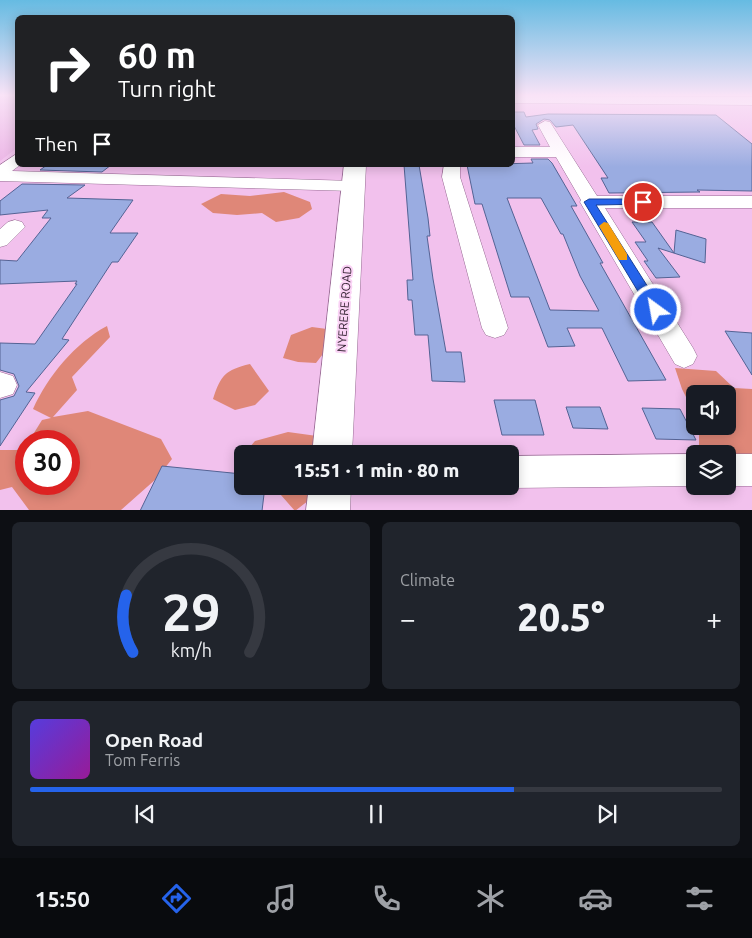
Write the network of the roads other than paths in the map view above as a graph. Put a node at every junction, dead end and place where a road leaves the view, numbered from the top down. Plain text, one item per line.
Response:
1 (545, 125) dead end
2 (515, 152) edge
3 (561, 152) junction
4 (15, 161) edge
5 (452, 167) edge
6 (0, 174) edge
7 (354, 176) edge
8 (589, 202) junction
9 (752, 202) edge
10 (495, 328) dead end
11 (684, 356) dead end
12 (333, 445) edge
13 (686, 470) edge
14 (736, 470) edge
15 (752, 470) edge
16 (519, 472) edge
17 (329, 495) edge
18 (328, 510) edge

1 - 3 street
2 - 3 street
3 - 8 street
4 - 6 street
5 - 10 street
6 - 7 street
7 - 12 main road, NYERERE ROAD
8 - 9 street
8 - 11 street
13 - 16 street
14 - 15 street
17 - 18 main road

